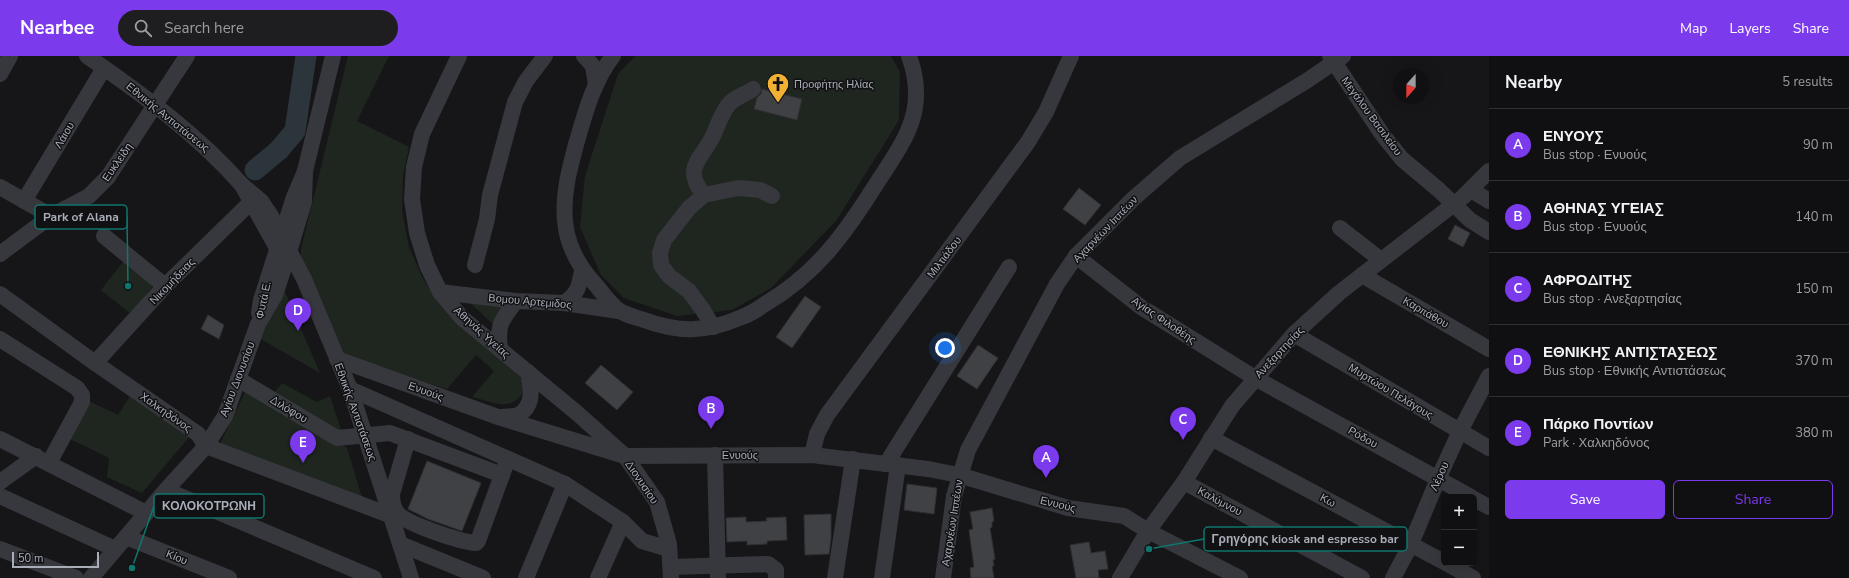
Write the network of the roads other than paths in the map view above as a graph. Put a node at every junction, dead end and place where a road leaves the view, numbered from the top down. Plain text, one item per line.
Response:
1 (10, 56) edge
2 (87, 56) edge
3 (186, 56) edge
4 (333, 56) edge
5 (459, 56) edge
6 (545, 56) edge
7 (584, 56) edge
8 (613, 56) edge
9 (909, 56) edge
10 (1072, 56) edge
11 (1336, 58) edge
12 (104, 68) junction
13 (0, 74) edge
14 (596, 85) junction
15 (754, 89) dead end
16 (154, 104) junction
17 (305, 171) junction
18 (1489, 171) edge
19 (0, 187) edge
20 (1471, 190) junction
21 (704, 195) junction
22 (772, 196) dead end
23 (294, 197) junction
24 (24, 201) junction
25 (1489, 201) edge
26 (256, 202) junction
27 (1453, 205) junction
28 (51, 216) junction
29 (1340, 228) dead end
30 (1489, 232) edge
31 (104, 236) dead end
32 (283, 245) junction
33 (0, 254) edge
34 (1076, 256) junction
35 (1381, 260) junction
36 (475, 265) dead end
37 (1009, 267) dead end
38 (582, 270) junction
39 (1362, 275) junction
40 (165, 286) junction
41 (440, 292) junction
42 (0, 294) edge
43 (516, 301) junction
44 (564, 303) junction
45 (619, 311) junction
46 (258, 324) joint
47 (713, 327) junction
48 (1294, 334) junction
49 (0, 339) edge
50 (500, 349) junction
51 (1489, 349) edge
52 (337, 358) junction
53 (95, 363) junction
54 (528, 372) junction
55 (1489, 376) edge
56 (1255, 378) junction
57 (238, 379) junction
58 (350, 389) junction
59 (498, 417) junction
60 (1460, 431) junction
61 (365, 435) junction
62 (1211, 438) junction
63 (0, 439) edge
64 (408, 439) junction
65 (206, 446) junction
66 (1489, 448) edge
67 (715, 455) junction
68 (812, 455) junction
69 (625, 456) junction
70 (508, 459) junction
71 (853, 459) junction
72 (42, 460) junction
73 (892, 464) junction
74 (502, 474) junction
75 (959, 476) junction
76 (1438, 479) junction
77 (0, 482) edge
78 (1184, 482) junction
79 (565, 484) junction
80 (166, 490) junction
81 (1466, 494) edge
82 (0, 496) edge
83 (1477, 501) edge
84 (1489, 507) edge
85 (146, 513) junction
86 (392, 516) junction
87 (623, 522) junction
88 (1148, 531) junction
89 (126, 536) junction
90 (400, 544) junction
91 (1411, 544) junction
92 (0, 549) edge
93 (115, 549) junction
94 (669, 549) junction
95 (1441, 560) edge
96 (1452, 566) edge
97 (671, 572) edge
98 (718, 572) edge
99 (409, 577) edge
100 (76, 578) edge
101 (90, 578) edge
102 (229, 578) edge
103 (374, 578) edge
104 (483, 578) edge
105 (526, 578) edge
106 (598, 578) edge
107 (776, 578) edge
108 (835, 578) edge
109 (882, 578) edge
110 (943, 578) edge
111 (1120, 578) edge
112 (1240, 578) edge
113 (1362, 578) edge
114 (1393, 578) edge
115 (1473, 578) edge

1 - 13 street
2 - 12 street, Εθνικής Αντιστάσεως
3 - 16 street, Ευκλείδη
4 - 17 street, Φυτά Ε.
5 - 41 street, Αθηνάς Υγείας
6 - 36 street
7 - 14 street
8 - 14 street
9 - 47 street, Βομου Αρτεμιδος
10 - 68 street, Μιλτιάδου
11 - 27 street, Μεγάλου Βασιλείου
11 - 34 street, Αχαρνέων Ιππέων
12 - 16 street, Εθνικής Αντιστάσεως
12 - 24 street, Λάιου
14 - 38 street
15 - 21 street
16 - 26 street, Εθνικής Αντιστάσεως
16 - 28 street, Ευκλείδη
17 - 23 street, Φυτά Ε.
17 - 32 street, Φυτά Ε.
18 - 20 street, Ανεξαρτησίας
19 - 24 street
20 - 25 street
20 - 27 street, Ανεξαρτησίας
21 - 22 street
21 - 47 street
23 - 26 street
23 - 32 street, Φυτά Ε.
24 - 28 street
26 - 32 street, Εθνικής Αντιστάσεως
26 - 40 street, Νικομήδειας
27 - 30 street, Μεγάλου Βασιλείου
27 - 35 street, Ανεξαρτησίας
28 - 33 street, Ευκλείδη
29 - 35 street
31 - 40 street
32 - 46 street, Φυτά Ε.
32 - 52 street, Εθνικής Αντιστάσεως
34 - 56 street, Αγίας Φιλοθέης
34 - 75 street, Αχαρνέων Ιππέων
35 - 39 street, Ανεξαρτησίας
37 - 73 street
38 - 44 street
38 - 45 street
39 - 48 street, Ανεξαρτησίας
39 - 51 street, Καρπάθου
40 - 53 street, Νικομήδειας
41 - 43 street, Βομου Αρτεμιδος
41 - 50 street, Αθηνάς Υγείας
42 - 53 street, Χαλκηδόνος
43 - 44 street, Βομου Αρτεμιδος
43 - 50 street
44 - 45 street, Βομου Αρτεμιδος
45 - 47 street, Βομου Αρτεμιδος
46 - 57 street, Αγίου Διονυσίου
48 - 56 street, Ανεξαρτησίας
48 - 60 street, Μυρτώου Πελάγους
49 - 72 street
50 - 54 street, Αθηνάς Υγείας
52 - 58 street, Εθνικής Αντιστάσεως
52 - 59 street, Ενυούς
53 - 65 street, Χαλκηδόνος
54 - 59 street
54 - 69 street, Αθηνάς Υγείας
55 - 60 street, Λέρου
56 - 62 street, Ανεξαρτησίας
56 - 76 street, Ρόδου
57 - 61 street, Διλόφου
57 - 65 street, Αγίου Διονυσίου
58 - 61 street, Εθνικής Αντιστάσεως
58 - 70 street
59 - 69 street, Ενυούς
60 - 66 street, Μυρτώου Πελάγους
60 - 76 street, Λέρου
61 - 64 street, Διλόφου
61 - 86 street, Εθνικής Αντιστάσεως
62 - 78 street, Ανεξαρτησίας
62 - 91 street, Κω
63 - 72 street
64 - 74 street, Διλόφου
64 - 74 street
65 - 80 street, Αγίου Διονυσίου
65 - 86 street, Χαλκηδόνος
67 - 68 street, Ενυούς
67 - 69 street, Ενυούς
67 - 98 street
68 - 71 street, Ενυούς
69 - 94 street, Διονυσίου
70 - 74 street
70 - 79 street
71 - 73 street, Ενυούς
71 - 108 street
72 - 77 street
72 - 85 street
73 - 75 street, Ενυούς
73 - 109 street
75 - 88 street, Ενυούς
75 - 110 street, Αχαρνέων Ιππέων
76 - 81 street, Ρόδου
76 - 91 street, Λέρου
78 - 88 street, Ανεξαρτησίας
78 - 113 street, Καλύμνου
79 - 87 street
79 - 105 street
80 - 85 street, Αγίου Διονυσίου
80 - 103 street
82 - 93 street
83 - 84 street
85 - 89 street, Αγίου Διονυσίου
86 - 90 street, Εθνικής Αντιστάσεως
87 - 94 street
87 - 106 street
88 - 111 street, Ανεξαρτησίας
88 - 112 street, Ενυούς
89 - 93 street, Αγίου Διονυσίου
89 - 102 street, Κίου
90 - 99 street, Εθνικής Αντιστάσεως
90 - 104 street
91 - 95 street, Κω
91 - 114 street, Λέρου
92 - 100 street
93 - 101 street, Αγίου Διονυσίου
94 - 97 street, Διονυσίου
96 - 115 street, Κω
97 - 98 street
98 - 107 street

